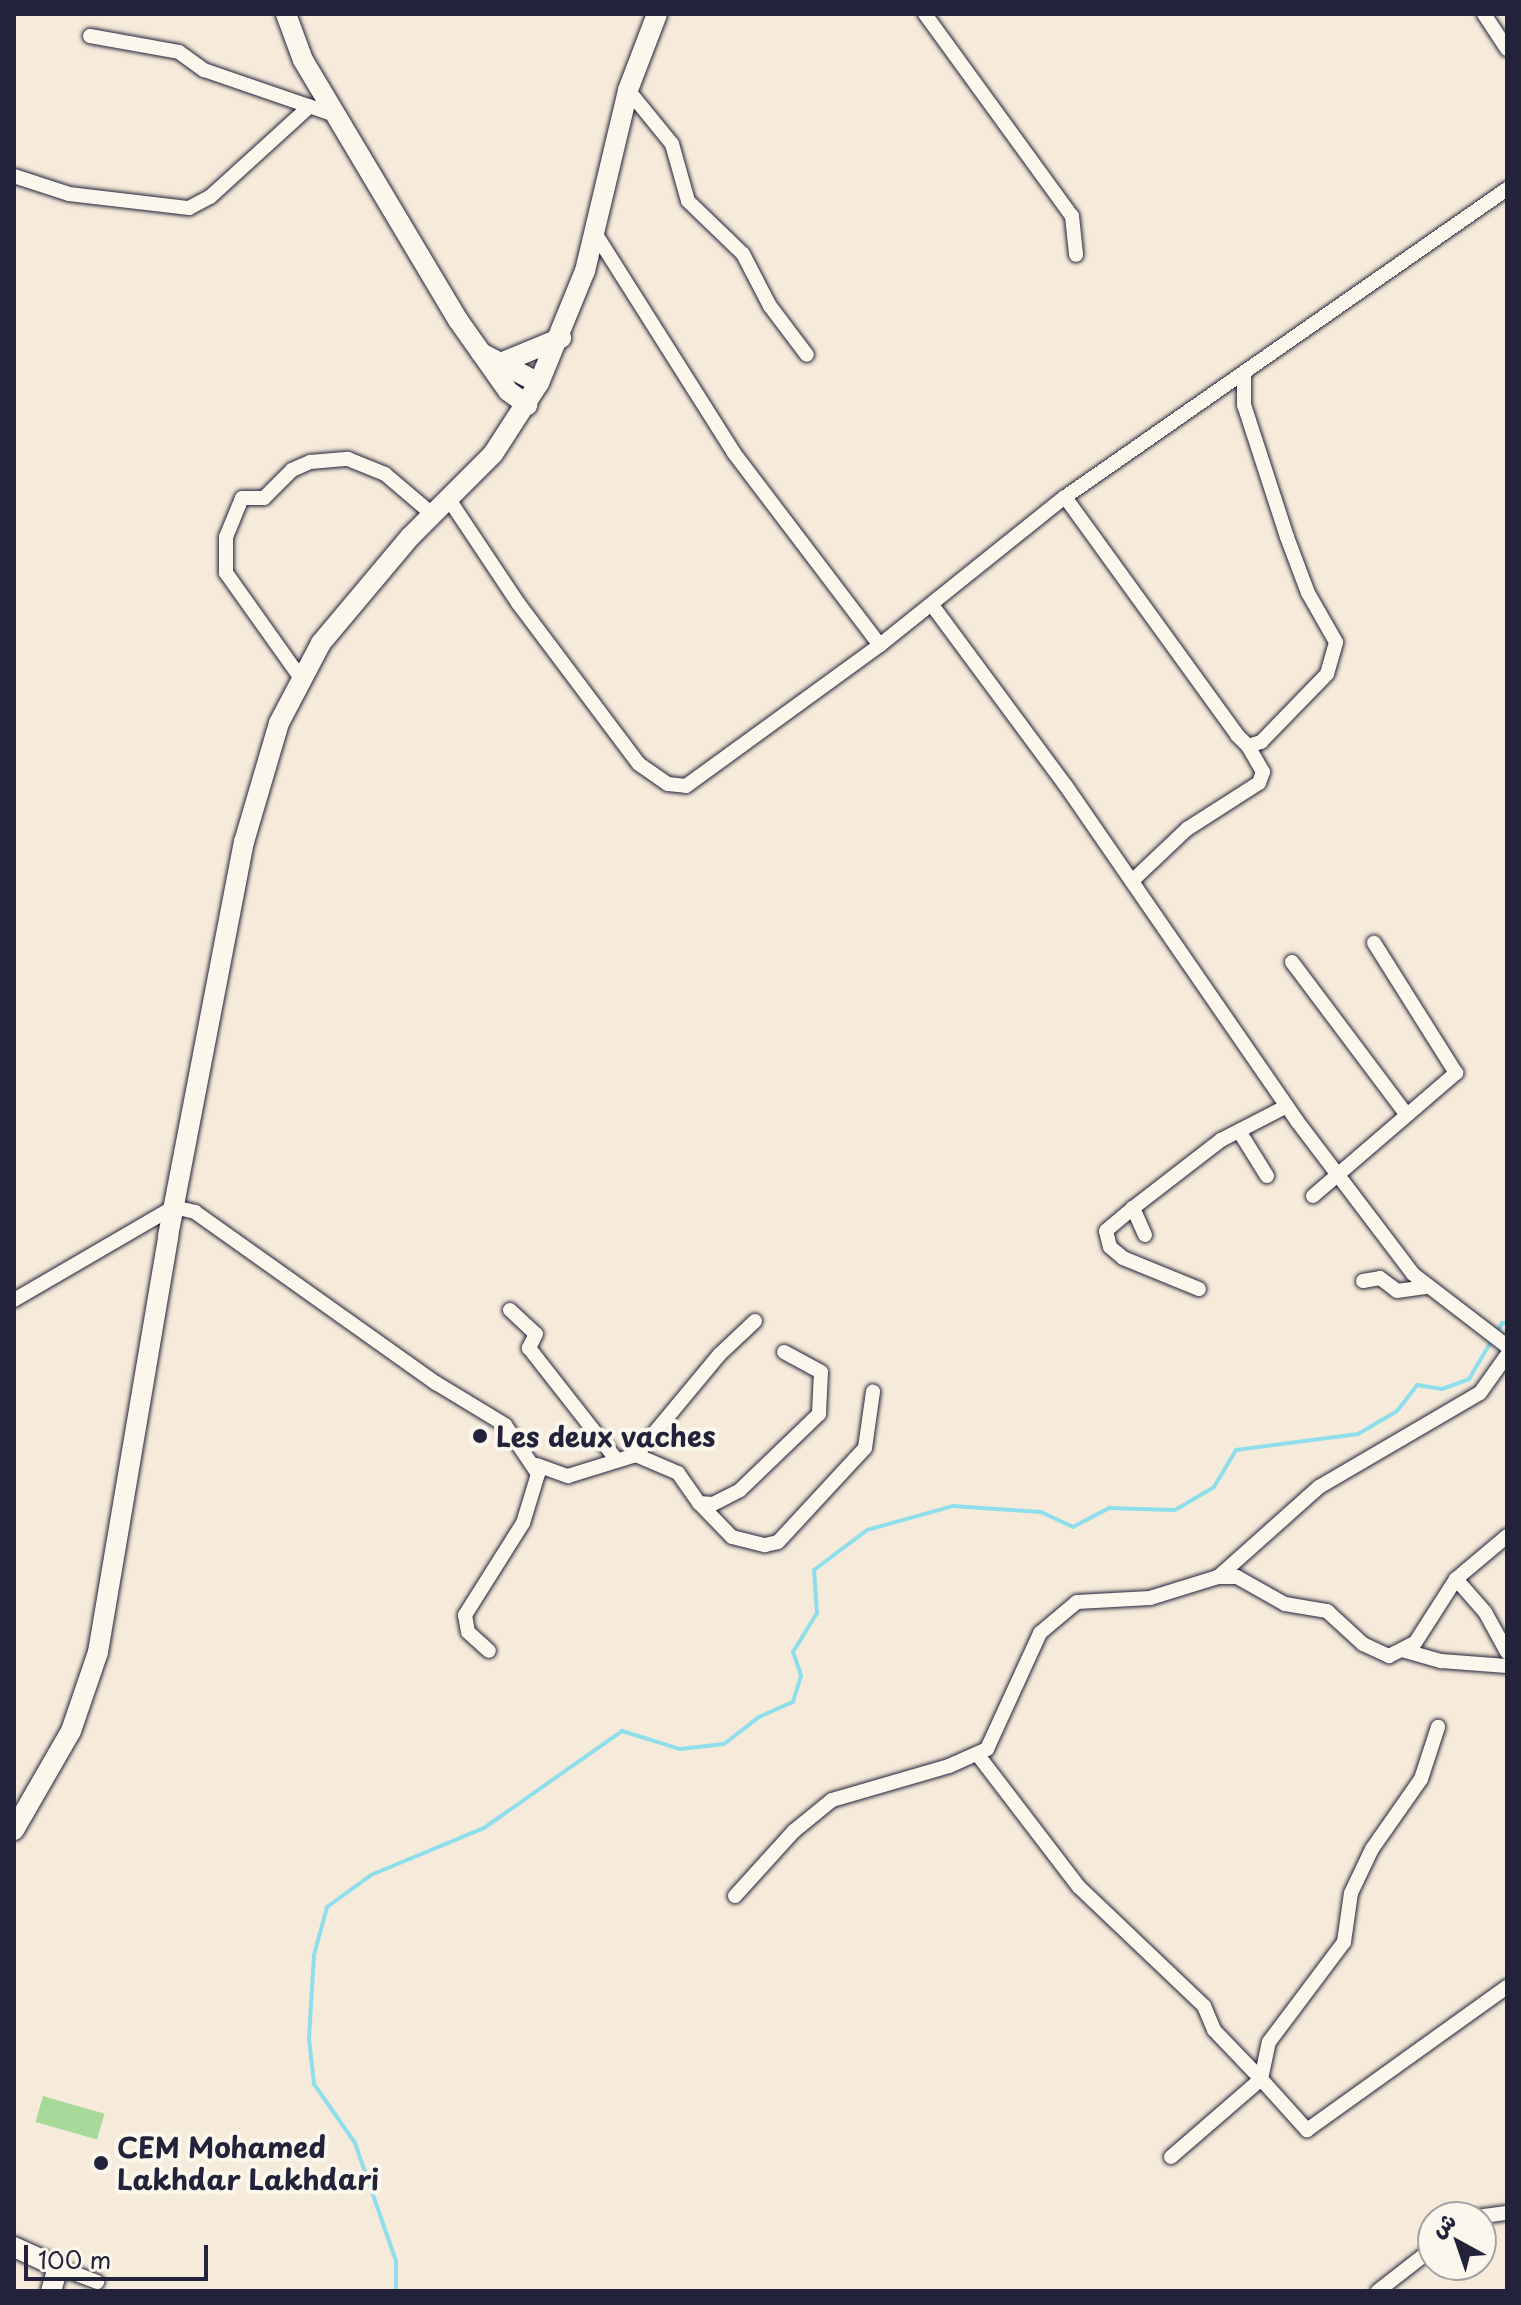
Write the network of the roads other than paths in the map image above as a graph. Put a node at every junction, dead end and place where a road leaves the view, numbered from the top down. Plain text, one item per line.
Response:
1 (286, 14) edge
2 (657, 14) edge
3 (925, 14) edge
4 (1484, 14) edge
5 (90, 36) dead end
6 (1507, 49) edge
7 (628, 90) junction
8 (310, 106) junction
9 (335, 115) junction
10 (14, 176) edge
11 (1507, 189) edge
12 (595, 233) junction
13 (1076, 255) dead end
14 (561, 338) junction
15 (807, 355) dead end
16 (500, 370) junction
17 (1244, 376) junction
18 (539, 383) junction
19 (527, 405) junction
20 (512, 427) junction
21 (1065, 497) junction
22 (448, 498) junction
23 (432, 514) junction
24 (932, 605) junction
25 (880, 645) junction
26 (300, 677) junction
27 (1248, 746) junction
28 (1132, 881) junction
29 (1374, 943) dead end
30 (1292, 962) dead end
31 (1287, 1106) junction
32 (1407, 1115) junction
33 (1239, 1131) junction
34 (1338, 1172) junction
35 (1267, 1176) dead end
36 (1313, 1196) dead end
37 (174, 1207) junction
38 (1133, 1208) junction
39 (1145, 1235) dead end
40 (1363, 1281) dead end
41 (1427, 1287) junction
42 (1199, 1289) dead end
43 (14, 1300) edge
44 (510, 1310) dead end
45 (755, 1321) dead end
46 (1507, 1346) edge
47 (784, 1352) dead end
48 (1507, 1355) edge
49 (873, 1392) dead end
50 (636, 1455) junction
51 (616, 1459) junction
52 (537, 1465) junction
53 (699, 1503) junction
54 (1507, 1536) edge
55 (1218, 1577) junction
56 (1456, 1579) junction
57 (1402, 1650) junction
58 (489, 1651) dead end
59 (1507, 1652) edge
60 (1507, 1666) edge
61 (1438, 1727) dead end
62 (978, 1755) junction
63 (14, 1830) edge
64 (735, 1896) dead end
65 (1507, 1987) edge
66 (1261, 2079) junction
67 (1171, 2157) dead end
68 (14, 2247) edge
69 (1417, 2261) edge
70 (58, 2267) junction
71 (97, 2282) dead end
72 (51, 2291) edge
73 (1378, 2291) edge

1 - 9 main road
2 - 7 main road
3 - 13 street
4 - 6 street
5 - 8 street
7 - 12 main road
7 - 15 street
8 - 9 street
8 - 10 street
9 - 16 main road
11 - 17 street
12 - 14 main road
12 - 25 street
14 - 16 main road
14 - 18 main road
16 - 18 main road
16 - 19 main road
16 - 20 main road
17 - 21 street
17 - 27 street
18 - 19 main road
19 - 20 main road
20 - 22 main road
21 - 24 street
21 - 27 street
22 - 23 main road
22 - 25 street
23 - 26 main road
23 - 26 street
24 - 25 street
24 - 28 street
26 - 37 main road
27 - 28 street
28 - 31 street
29 - 32 street
30 - 32 street
31 - 33 street
31 - 34 street
32 - 34 street
33 - 35 street
33 - 38 street
34 - 36 street
34 - 41 street
37 - 43 street
37 - 52 street
37 - 63 main road
38 - 39 street
38 - 42 street
40 - 41 street
41 - 46 street
44 - 51 street
45 - 50 street
47 - 53 street
48 - 55 street
49 - 53 street
50 - 51 street
50 - 53 street
51 - 52 street
52 - 58 street
54 - 56 street
55 - 57 street
55 - 62 street
56 - 57 street
56 - 59 street
57 - 60 street
61 - 66 street
62 - 64 street
62 - 66 street
65 - 66 street
66 - 67 street
68 - 70 main road
69 - 73 street
70 - 71 street
70 - 72 main road

